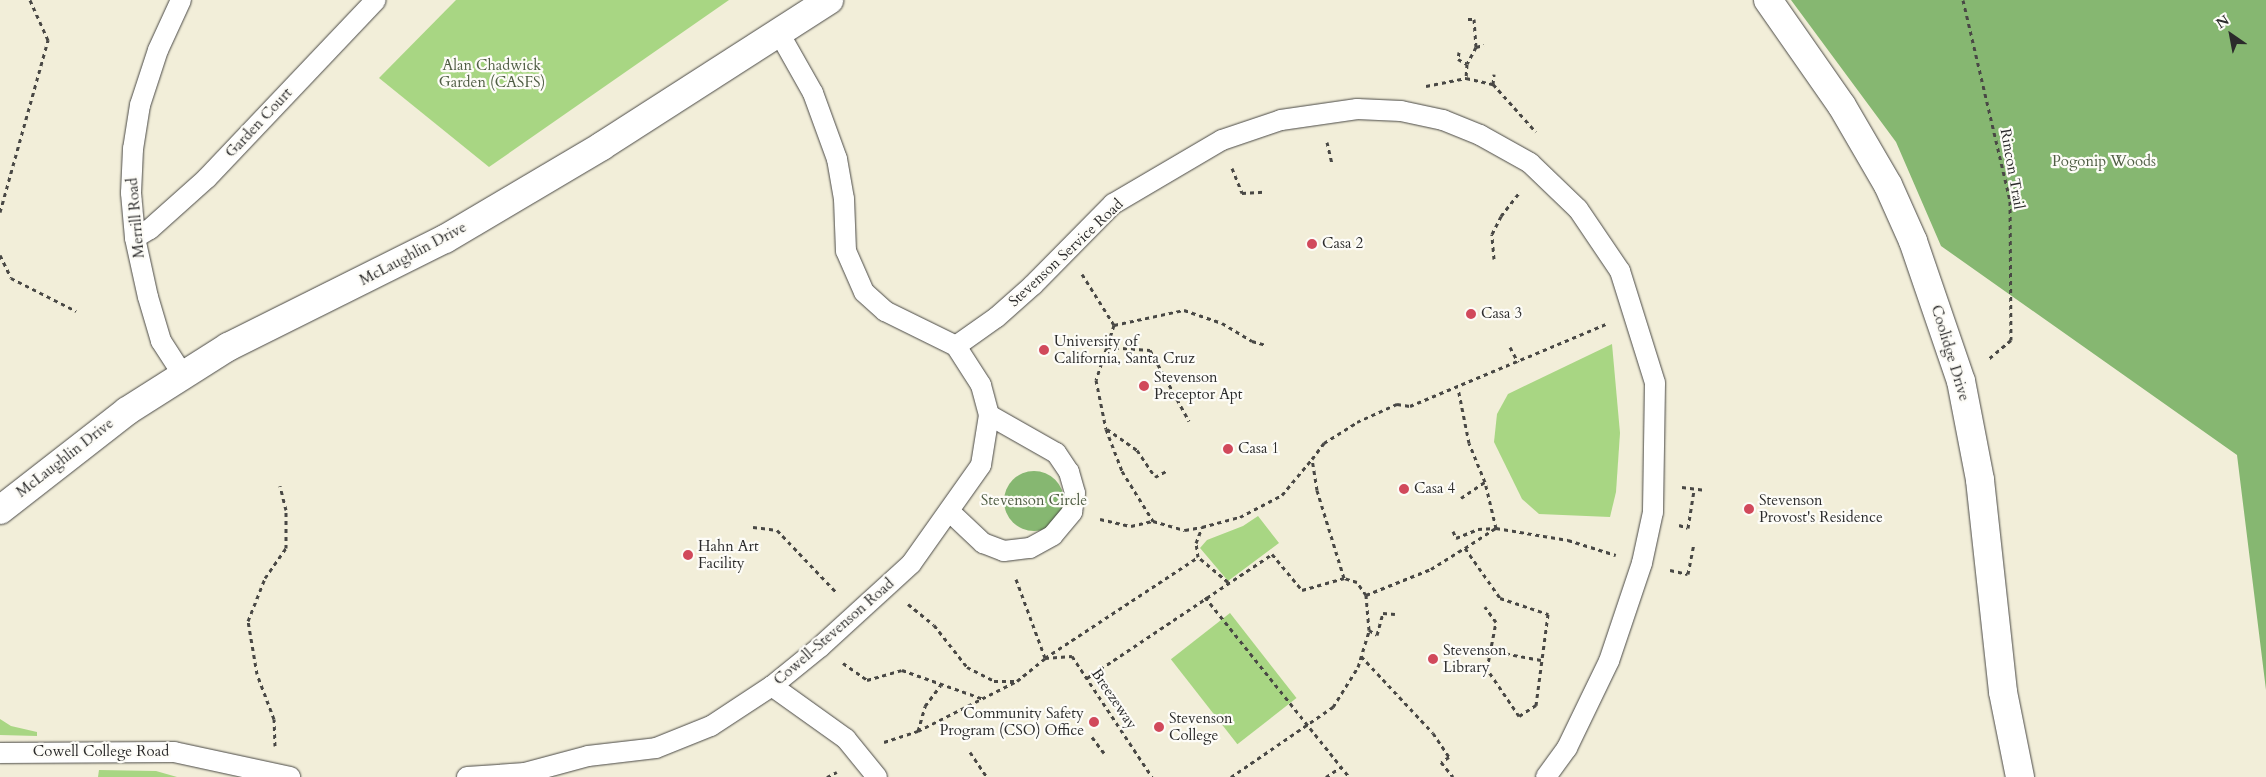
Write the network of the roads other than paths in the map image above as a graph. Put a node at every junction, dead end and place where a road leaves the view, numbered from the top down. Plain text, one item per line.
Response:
1 (181, 0) edge
2 (376, 0) edge
3 (829, 0) edge
4 (1768, 0) edge
5 (779, 32) junction
6 (135, 238) junction
7 (956, 346) junction
8 (183, 375) junction
9 (989, 415) junction
10 (0, 510) edge
11 (949, 510) junction
12 (772, 686) junction
13 (0, 753) edge
14 (283, 775) edge
15 (525, 775) edge
16 (467, 777) edge
17 (876, 777) edge
18 (1546, 777) edge
19 (2020, 777) edge

1 - 6 lane, Merrill Road
2 - 6 lane, Garden Court
3 - 5 street, McLaughlin Drive
4 - 19 street, Coolidge Drive
5 - 7 lane
5 - 8 street, McLaughlin Drive
6 - 8 lane, Merrill Road
7 - 9 lane
7 - 18 lane, Stevenson Service Road
8 - 10 street, McLaughlin Drive
9 - 11 lane
9 - 11 lane
11 - 12 lane, Cowell-Stevenson Road
12 - 15 lane, Cowell-Stevenson Road
12 - 17 lane
13 - 14 lane, Cowell College Road
15 - 16 lane, Cowell-Stevenson Road

